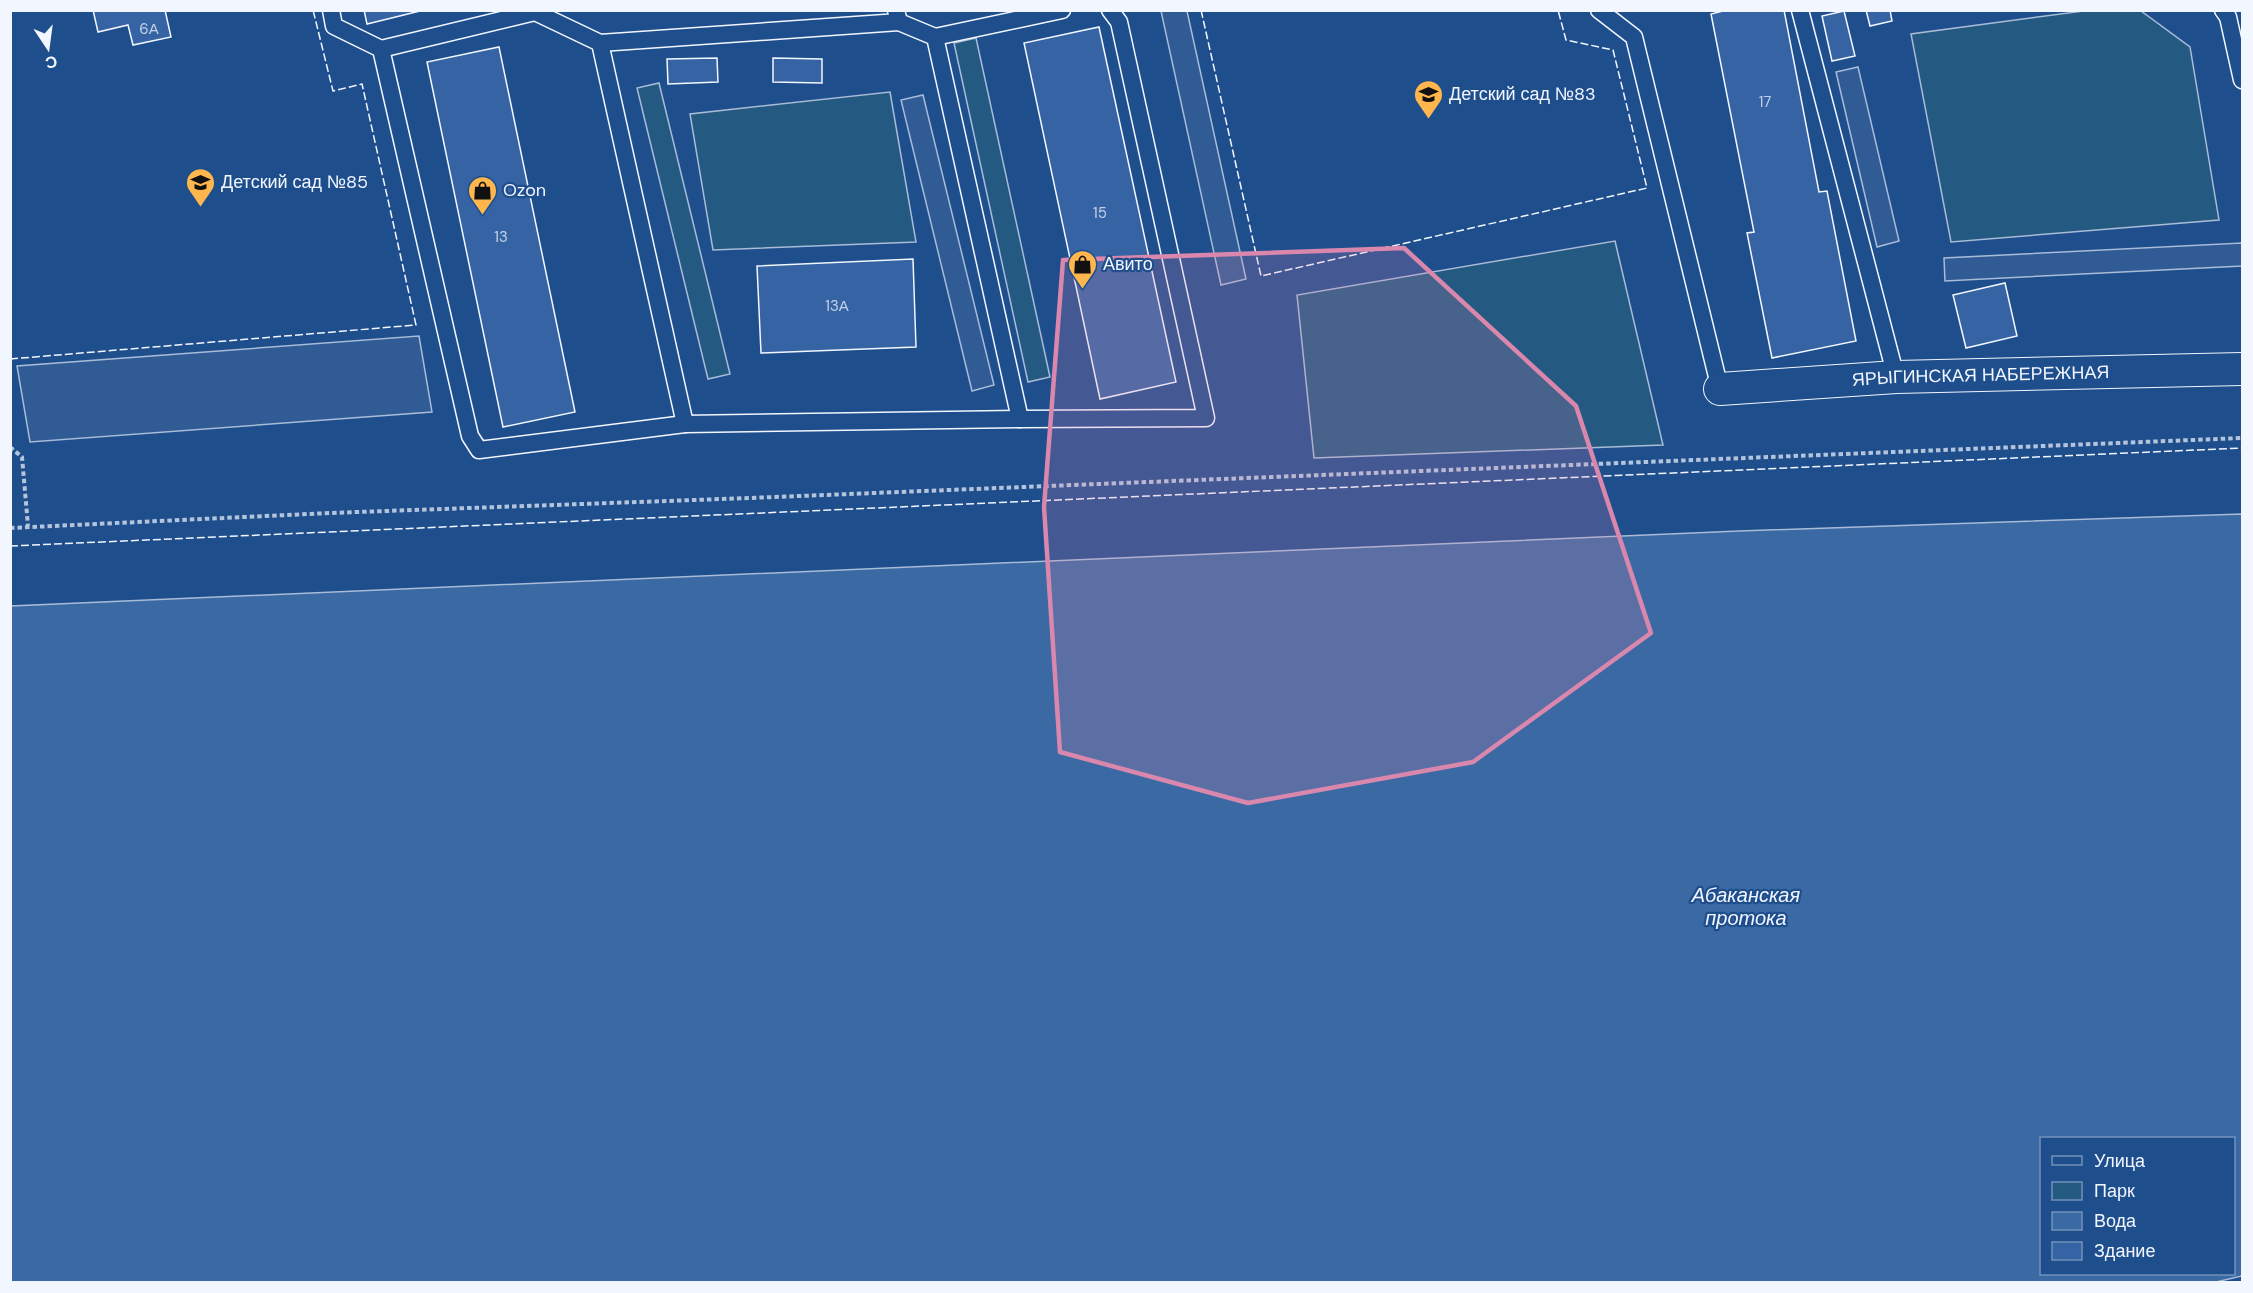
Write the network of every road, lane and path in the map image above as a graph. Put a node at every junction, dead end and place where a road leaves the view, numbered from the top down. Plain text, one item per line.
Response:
1 (331, 10) edge
2 (1062, 10) edge
3 (1110, 10) edge
4 (1599, 10) edge
5 (1800, 10) edge
6 (2223, 10) edge
7 (534, 11) edge
8 (898, 16) edge
9 (935, 37) junction
10 (600, 43) junction
11 (381, 50) junction
12 (2242, 80) edge
13 (2242, 369) edge
14 (1896, 377) junction
15 (1720, 389) joint
16 (1020, 420) junction
17 (685, 424) junction
18 (2242, 438) edge
19 (10, 447) edge
20 (28, 526) junction
21 (10, 528) edge

1 - 11 lane
2 - 9 lane
3 - 16 lane
4 - 15 lane
5 - 14 lane
6 - 12 lane
7 - 10 lane
7 - 11 lane
8 - 9 lane
8 - 10 lane
9 - 16 lane
10 - 17 lane
11 - 17 lane
13 - 14 street, ЯРЫГИНСКАЯ НАБЕРЕЖНАЯ
14 - 15 street, ЯРЫГИНСКАЯ НАБЕРЕЖНАЯ
16 - 17 lane
18 - 20 path
19 - 20 path
20 - 21 path

